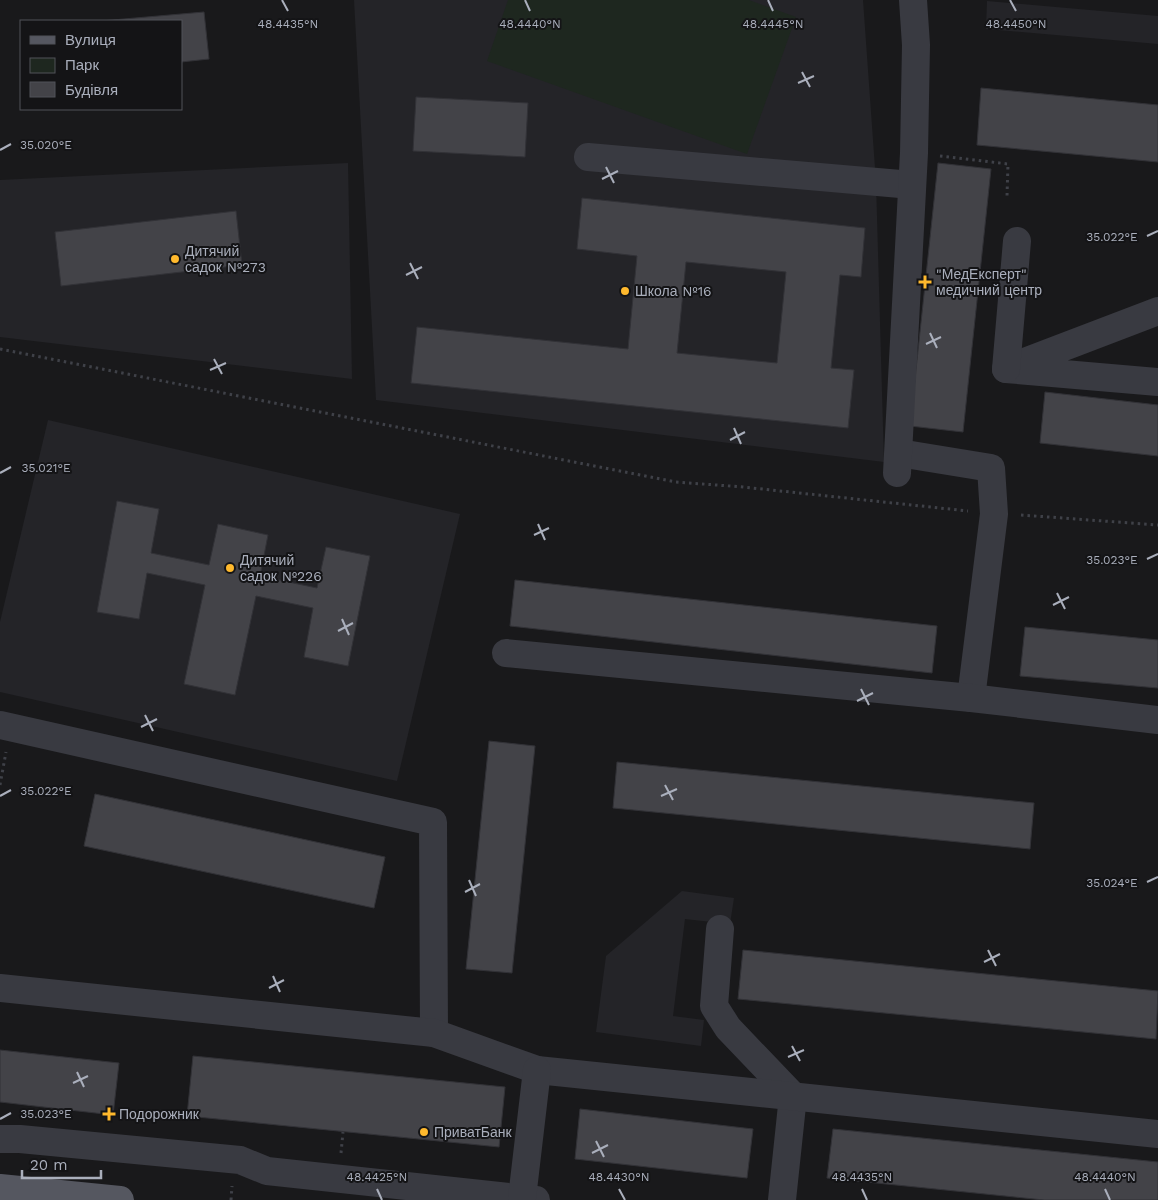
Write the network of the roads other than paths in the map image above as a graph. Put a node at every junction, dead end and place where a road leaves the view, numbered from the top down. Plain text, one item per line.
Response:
1 (914, 0) edge
2 (588, 157) dead end
3 (912, 185) junction
4 (1017, 241) dead end
5 (1158, 311) edge
6 (1006, 369) junction
7 (1158, 382) edge
8 (506, 653) dead end
9 (971, 698) junction
10 (1158, 720) edge
11 (0, 725) edge
12 (720, 929) dead end
13 (0, 988) edge
14 (434, 1033) junction
15 (537, 1070) junction
16 (793, 1096) junction
17 (1158, 1134) edge
18 (0, 1139) edge
19 (0, 1188) edge
20 (529, 1199) edge
21 (120, 1200) edge
22 (782, 1200) edge

1 - 3 street
2 - 3 street
3 - 9 street
4 - 6 street
5 - 6 street
6 - 7 street
8 - 9 street
9 - 10 street
11 - 14 street
12 - 16 street
13 - 14 street
14 - 15 street
15 - 16 street
15 - 20 street
16 - 17 street
16 - 22 street
18 - 20 street
19 - 21 main road

